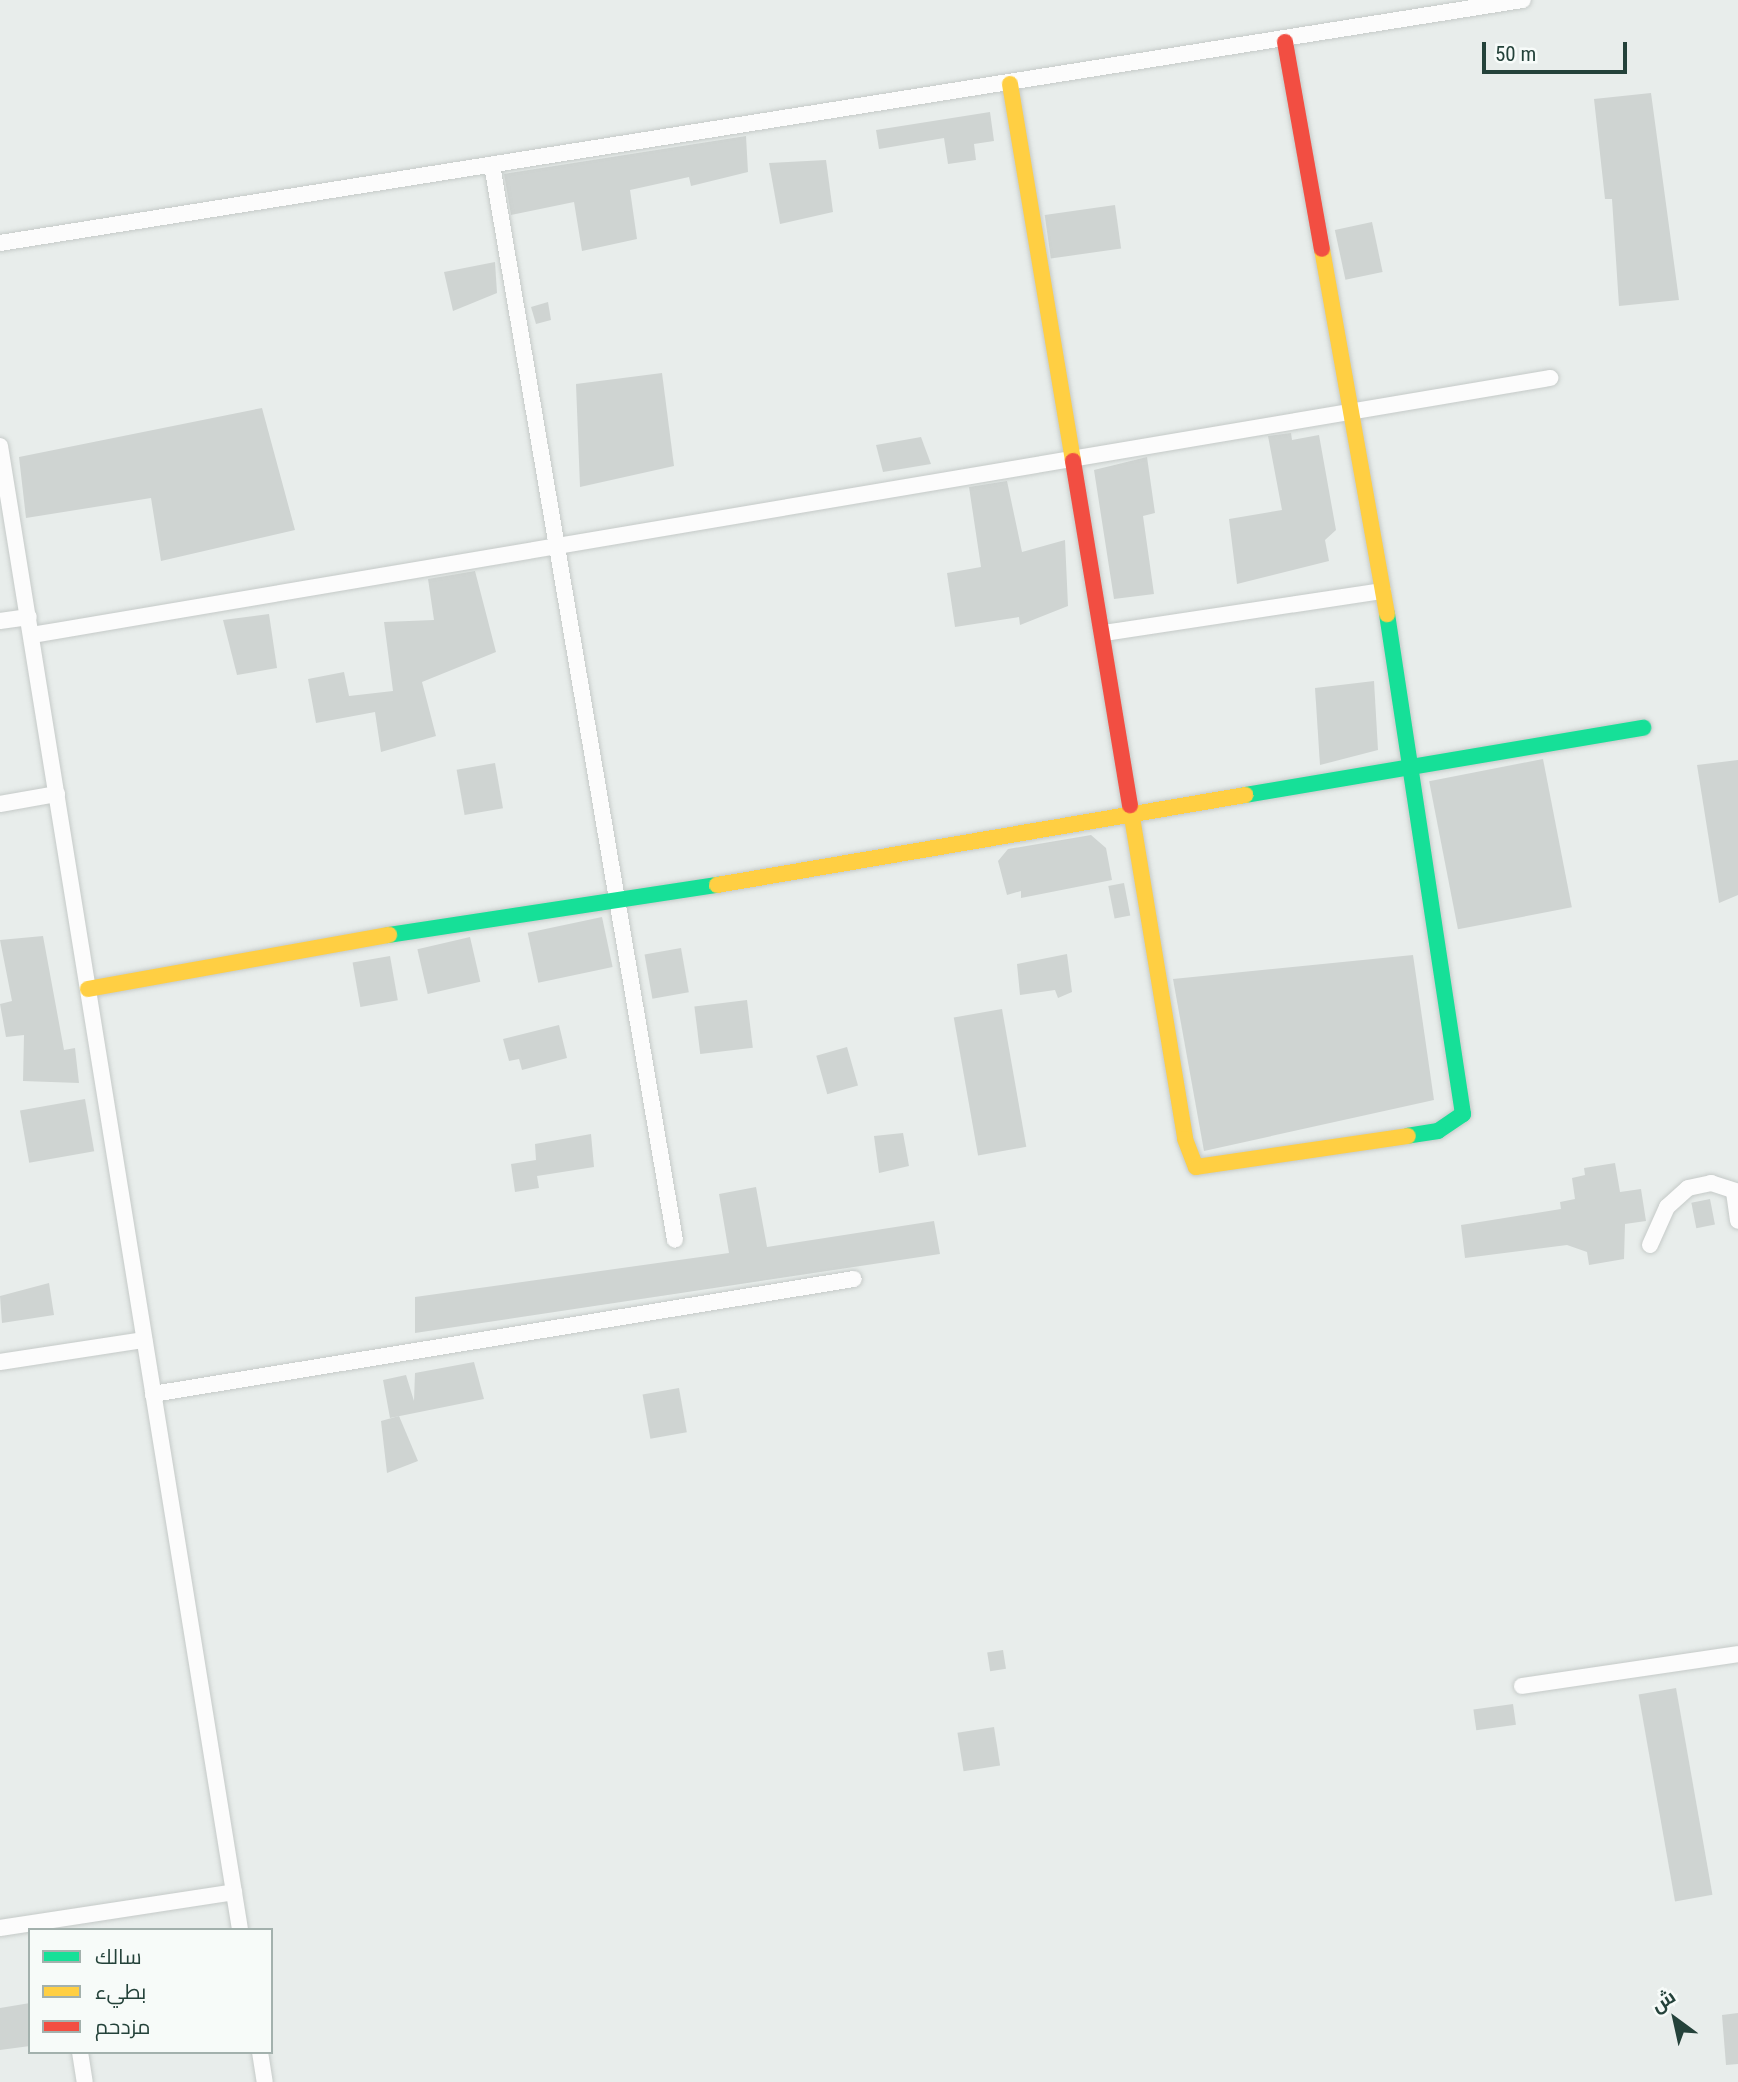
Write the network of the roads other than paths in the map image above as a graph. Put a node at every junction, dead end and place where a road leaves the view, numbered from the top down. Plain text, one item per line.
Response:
1 (1523, 0) edge
2 (1284, 42) junction
3 (1010, 84) junction
4 (492, 165) junction
5 (0, 243) edge
6 (1550, 378) dead end
7 (1351, 412) junction
8 (0, 446) edge
9 (1076, 459) junction
10 (560, 545) junction
11 (1383, 591) junction
12 (29, 617) junction
13 (0, 621) edge
14 (1104, 633) junction
15 (32, 635) junction
16 (1643, 728) dead end
17 (1414, 766) junction
18 (57, 794) junction
19 (0, 804) edge
20 (1135, 812) junction
21 (617, 902) junction
22 (88, 989) junction
23 (1736, 1192) edge
24 (1738, 1221) edge
25 (675, 1240) dead end
26 (1650, 1245) dead end
27 (854, 1279) dead end
28 (144, 1340) junction
29 (0, 1362) edge
30 (153, 1394) junction
31 (1738, 1654) edge
32 (1522, 1686) dead end
33 (234, 1892) junction
34 (59, 1924) edge
35 (0, 1928) edge
36 (240, 1928) edge
37 (80, 2054) edge
38 (260, 2054) edge
39 (85, 2082) edge
40 (265, 2082) edge

1 - 2 street
2 - 3 street
2 - 7 street
3 - 4 street
3 - 9 street
4 - 5 street
4 - 10 street
6 - 7 street
7 - 9 street
7 - 11 street
8 - 12 street
9 - 10 street
9 - 14 street
10 - 15 street
10 - 21 street
11 - 14 street
11 - 17 street
12 - 13 street
12 - 15 street
14 - 20 street
15 - 18 street
16 - 17 street
17 - 20 street
17 - 20 street
18 - 19 street
18 - 22 street
20 - 21 street
21 - 22 street
21 - 25 street
22 - 28 street
23 - 24 street
23 - 26 street
27 - 30 street
28 - 29 street
28 - 30 street
30 - 33 street
31 - 32 street
33 - 34 street
33 - 36 street
34 - 35 street
37 - 39 street
38 - 40 street

